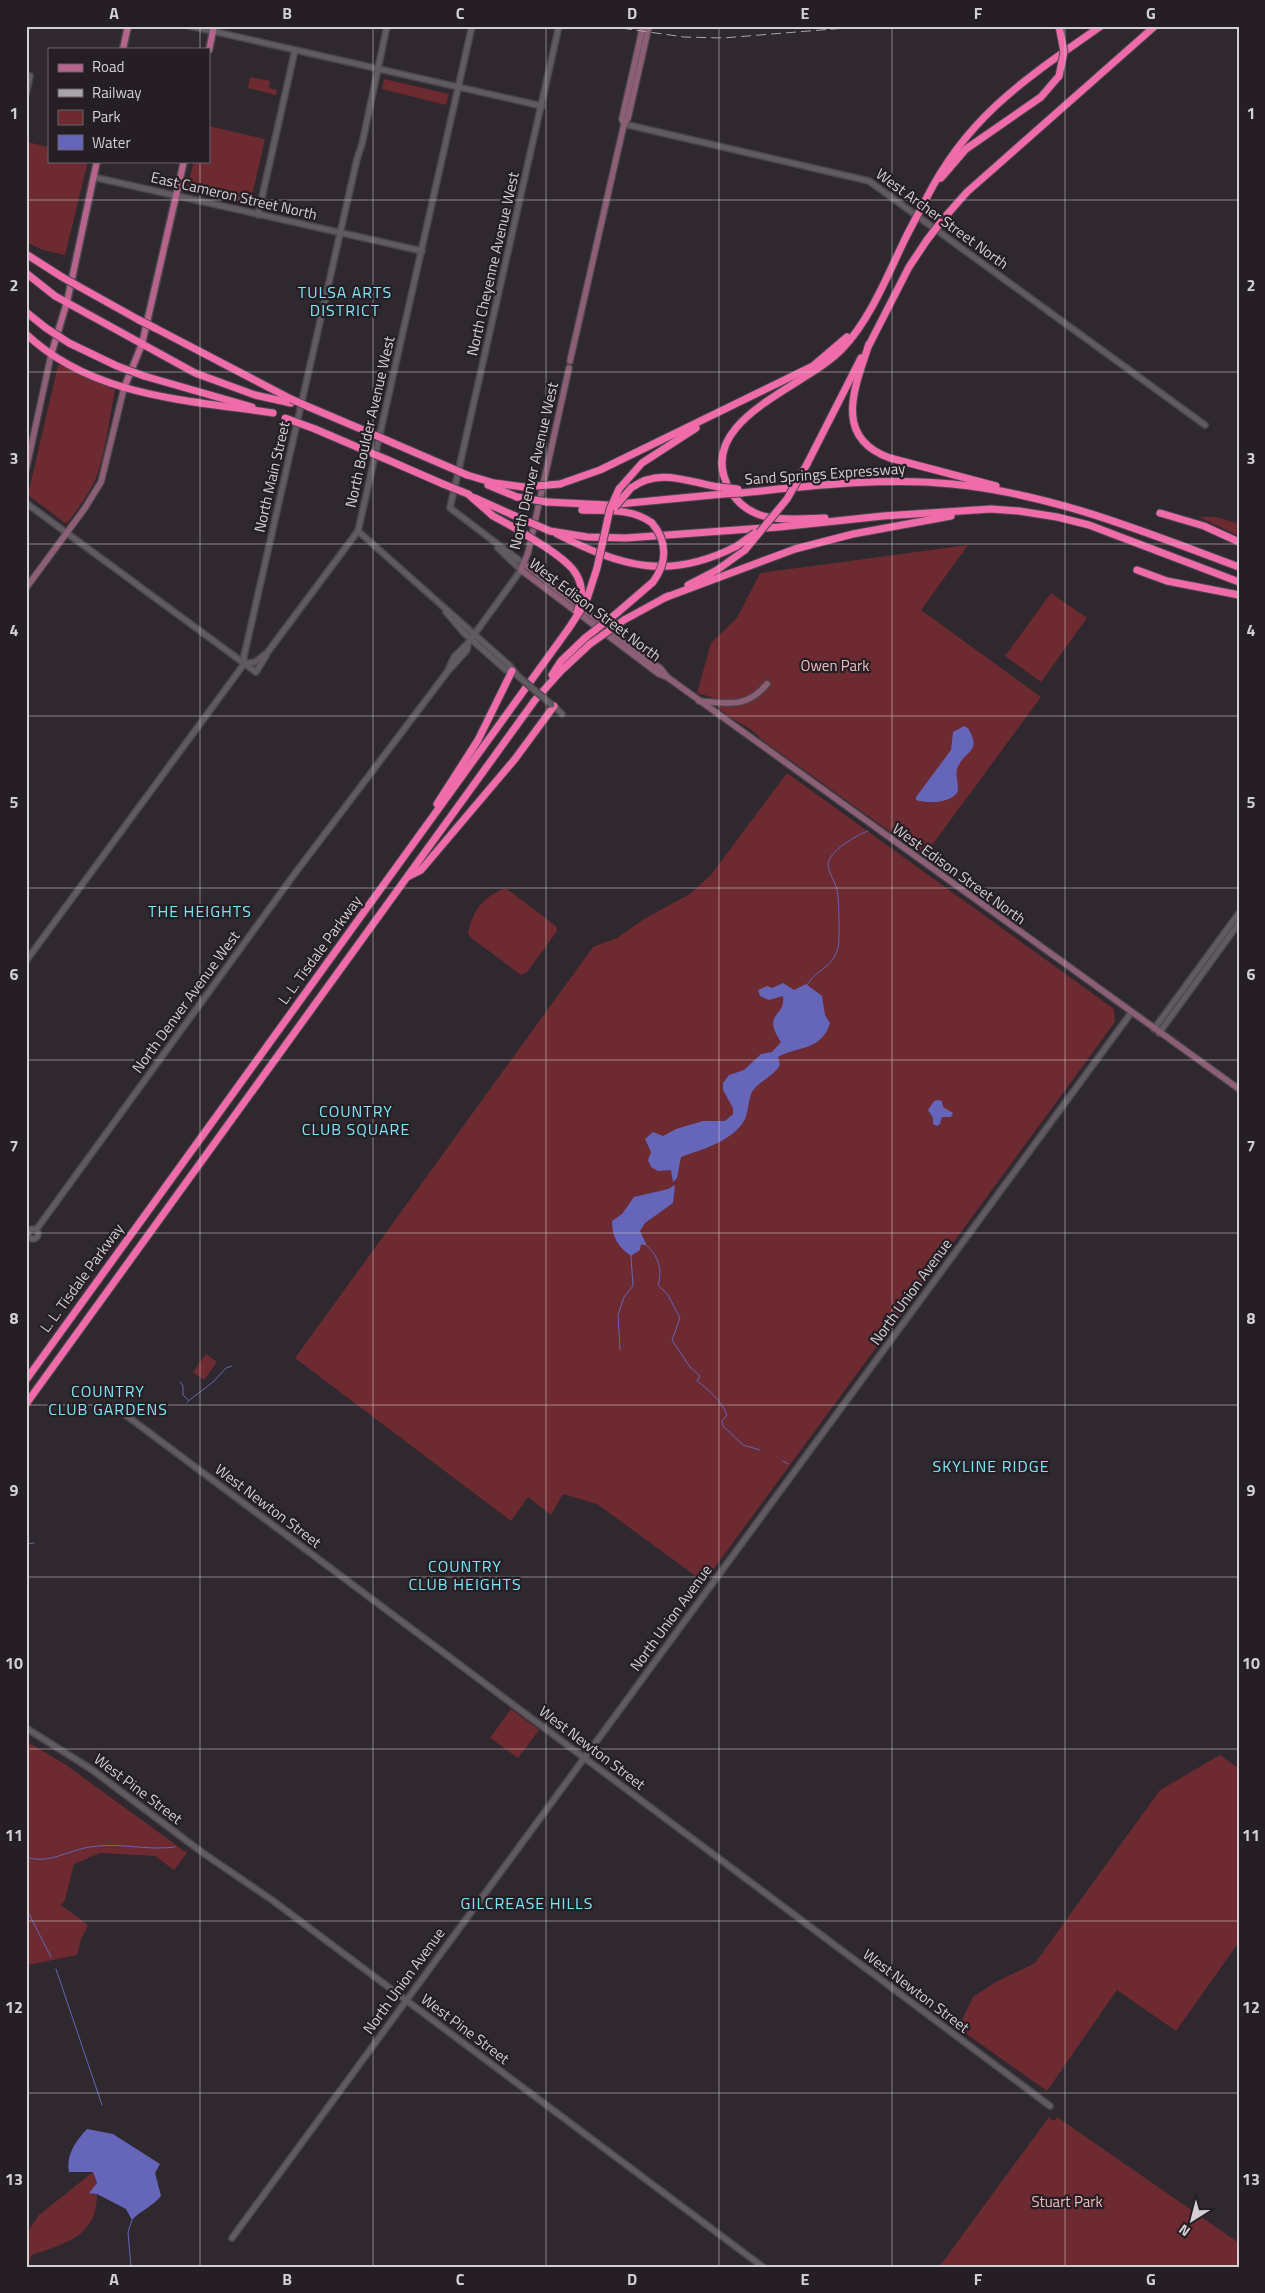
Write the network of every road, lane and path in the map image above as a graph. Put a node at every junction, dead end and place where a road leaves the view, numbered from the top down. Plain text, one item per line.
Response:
1 (128, 26) edge
2 (190, 26) edge
3 (387, 26) edge
4 (472, 26) edge
5 (559, 26) edge
6 (643, 26) edge
7 (649, 26) edge
8 (1059, 26) edge
9 (1102, 26) edge
10 (1155, 26) edge
11 (214, 29) edge
12 (123, 48) edge
13 (209, 48) edge
14 (295, 50) junction
15 (378, 69) junction
16 (30, 76) dead end
17 (459, 87) junction
18 (26, 94) edge
19 (542, 106) junction
20 (624, 124) junction
21 (97, 162) edge
22 (184, 162) edge
23 (93, 177) junction
24 (930, 191) junction
25 (176, 196) junction
26 (258, 215) junction
27 (340, 232) junction
28 (422, 251) junction
29 (26, 254) edge
30 (26, 273) edge
31 (67, 302) junction
32 (26, 312) edge
33 (862, 322) junction
34 (26, 334) edge
35 (142, 344) junction
36 (869, 344) junction
37 (51, 355) junction
38 (124, 388) junction
39 (291, 401) junction
40 (229, 403) junction
41 (717, 414) junction
42 (1205, 425) dead end
43 (26, 470) edge
44 (467, 475) junction
45 (739, 491) junction
46 (468, 494) junction
47 (1037, 498) junction
48 (547, 502) junction
49 (26, 503) edge
50 (450, 508) joint
51 (980, 510) junction
52 (779, 511) junction
53 (1160, 513) dead end
54 (883, 516) junction
55 (608, 523) junction
56 (358, 531) junction
57 (550, 531) junction
58 (67, 534) junction
59 (490, 538) junction
60 (1239, 542) edge
61 (524, 564) junction
62 (1239, 567) edge
63 (521, 570) junction
64 (1137, 570) dead end
65 (1239, 582) edge
66 (26, 588) edge
67 (1239, 595) edge
68 (664, 598) junction
69 (569, 628) junction
70 (471, 639) junction
71 (588, 641) junction
72 (267, 653) junction
73 (244, 664) junction
74 (515, 673) junction
75 (667, 677) junction
76 (767, 684) dead end
77 (698, 701) junction
78 (553, 705) junction
79 (562, 714) dead end
80 (412, 846) junction
81 (407, 878) junction
82 (1239, 912) edge
83 (1239, 923) edge
84 (26, 961) edge
85 (1131, 1013) junction
86 (1156, 1031) junction
87 (1239, 1089) edge
88 (28, 1230) edge
89 (36, 1230) junction
90 (30, 1238) junction
91 (26, 1244) edge
92 (26, 1380) edge
93 (26, 1404) edge
94 (119, 1410) dead end
95 (26, 1728) edge
96 (583, 1757) junction
97 (406, 2000) junction
98 (1050, 2106) dead end
99 (232, 2238) dead end
100 (763, 2267) edge

1 - 12 main road
2 - 11 street
3 - 15 street, North Main Street
4 - 17 street, North Boulder Avenue West
5 - 19 street, North Cheyenne Avenue West
6 - 20 main road, North Denver Avenue West
7 - 20 main road, North Denver Avenue West
8 - 24 highway, bridge
9 - 24 highway
10 - 36 highway, bridge
11 - 13 main road
11 - 14 street
14 - 15 street
14 - 26 street
15 - 17 street
15 - 27 street, North Main Street
16 - 18 street
17 - 19 street
17 - 28 street, North Boulder Avenue West
19 - 50 street, North Cheyenne Avenue West
20 - 42 street, West Archer Street North
20 - 61 main road, North Denver Avenue West
21 - 23 main road
22 - 25 main road
23 - 25 street, East Cameron Street North
23 - 31 main road
24 - 33 highway, bridge
25 - 26 street, East Cameron Street North
25 - 35 main road
26 - 27 street, East Cameron Street North
27 - 28 street, East Cameron Street North
27 - 73 street, North Main Street
28 - 56 street, North Boulder Avenue West
29 - 39 highway, bridge
30 - 31 highway
31 - 35 highway
31 - 37 main road
32 - 40 highway, bridge
33 - 41 highway
33 - 54 highway
34 - 37 highway
35 - 38 main road
35 - 39 highway
36 - 47 highway
36 - 52 highway, bridge
37 - 38 highway
37 - 43 main road
38 - 40 highway
38 - 58 main road
39 - 44 highway, bridge
40 - 46 highway, bridge
41 - 44 highway, bridge
41 - 55 highway, bridge
44 - 48 highway, Sand Springs Expressway, bridge
45 - 47 highway, Sand Springs Expressway
45 - 48 highway, Sand Springs Expressway, bridge
45 - 55 highway, bridge
46 - 57 highway, bridge
46 - 69 highway, bridge
47 - 62 highway, Sand Springs Expressway
48 - 71 highway, bridge
49 - 58 street
50 - 59 street, West Edison Street North
51 - 54 highway
51 - 65 highway
51 - 68 highway
52 - 57 highway, bridge
52 - 68 highway, bridge
53 - 60 highway
54 - 57 highway
55 - 69 highway, L. L. Tisdale Parkway, bridge
56 - 70 street
56 - 72 street, North Boulder Avenue West
58 - 66 main road
58 - 73 street
59 - 61 street, West Edison Street North
59 - 63 street, West Edison Street North
61 - 63 main road, North Denver Avenue West
61 - 75 main road, West Edison Street North
63 - 70 street, North Denver Avenue West
63 - 75 main road, West Edison Street North
64 - 67 highway
68 - 71 highway, bridge
69 - 80 highway, L. L. Tisdale Parkway
70 - 74 street
70 - 89 street, North Denver Avenue West
71 - 81 highway, L. L. Tisdale Parkway
72 - 73 street, North Boulder Avenue West
72 - 73 street
73 - 84 street, North Main Street
74 - 78 street, bridge
74 - 80 highway
75 - 77 main road, West Edison Street North
76 - 77 main road
77 - 85 main road, West Edison Street North
78 - 79 street
78 - 81 highway
80 - 92 highway, L. L. Tisdale Parkway
81 - 93 highway, L. L. Tisdale Parkway
82 - 86 street
83 - 86 street
85 - 86 main road, West Edison Street North
85 - 96 street, North Union Avenue
86 - 87 main road, West Edison Street North
88 - 89 street
88 - 90 street
89 - 90 street, North Denver Avenue West
90 - 91 street
94 - 96 street, West Newton Street
95 - 97 street, West Pine Street
96 - 97 street, North Union Avenue
96 - 98 street, West Newton Street
97 - 99 street, North Union Avenue
97 - 100 street, West Pine Street

